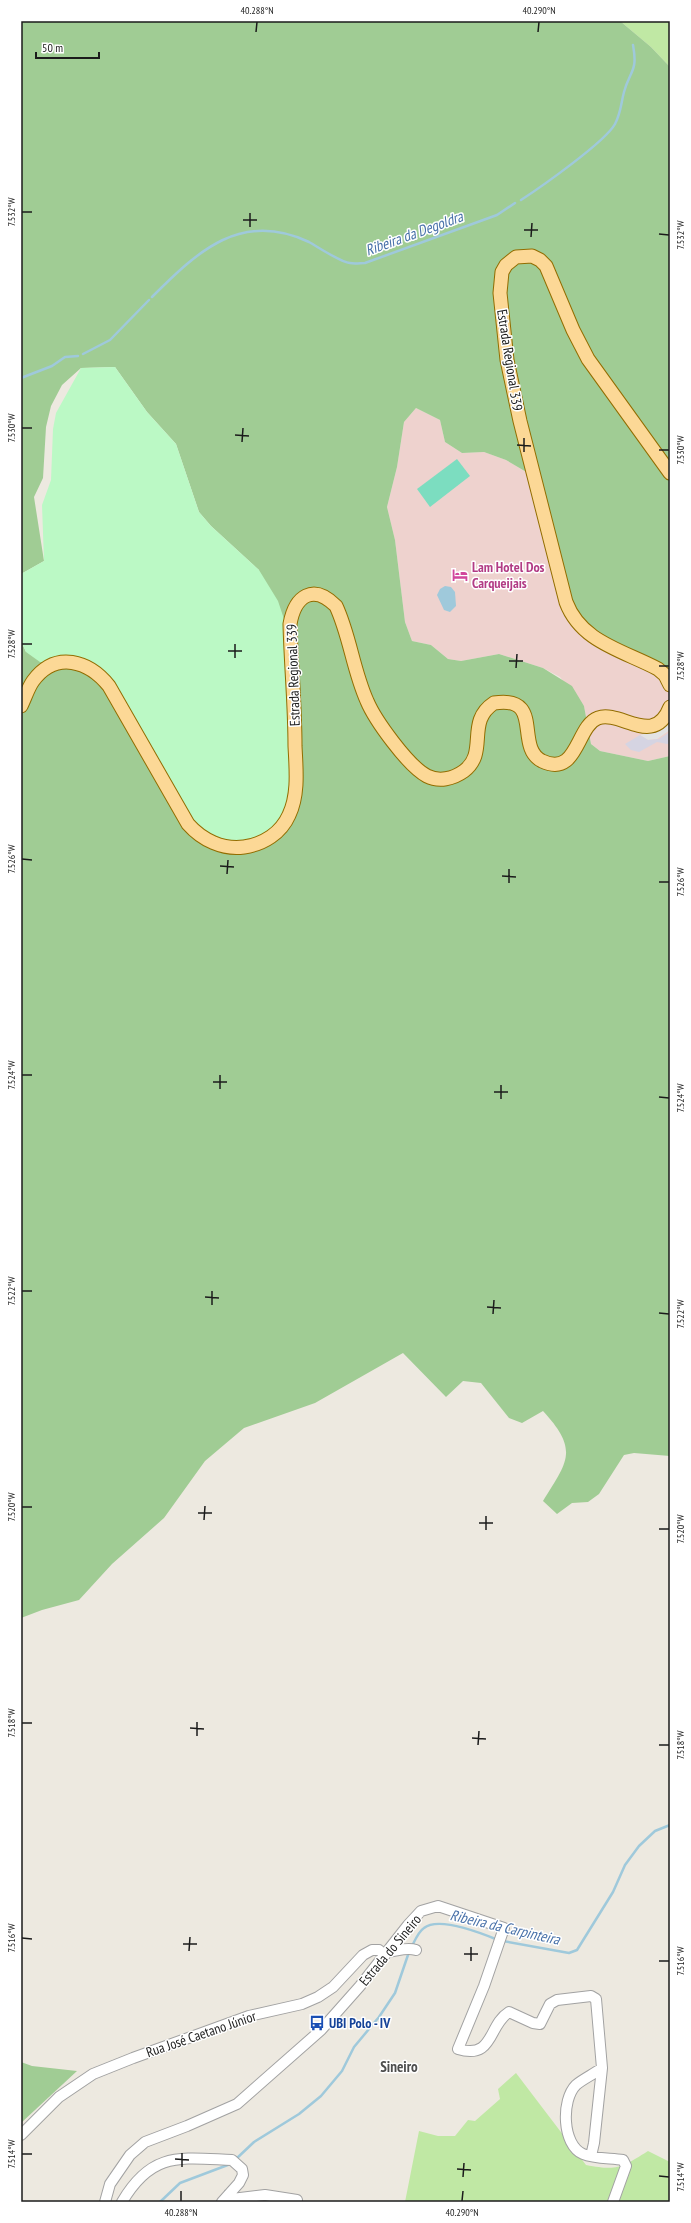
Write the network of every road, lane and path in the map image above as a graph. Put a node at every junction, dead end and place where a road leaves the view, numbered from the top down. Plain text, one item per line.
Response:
1 (670, 473) edge
2 (670, 684) edge
3 (21, 706) edge
4 (670, 707) edge
5 (412, 1949) dead end
6 (387, 1953) junction
7 (602, 2068) junction
8 (21, 2135) edge
9 (591, 2156) junction
10 (225, 2198) edge
11 (297, 2200) dead end
12 (105, 2202) edge
13 (122, 2202) edge
14 (613, 2202) edge

1 - 2 main road, Estrada Regional 339
3 - 4 main road, Estrada Regional 339
5 - 6 street
6 - 7 street, Estrada do Sineiro
6 - 8 street, Rua José Caetano Júnior
6 - 12 street, Estrada do Sineiro
7 - 9 street, Estrada do Sineiro
7 - 9 street
9 - 14 street
10 - 11 street
10 - 13 street

